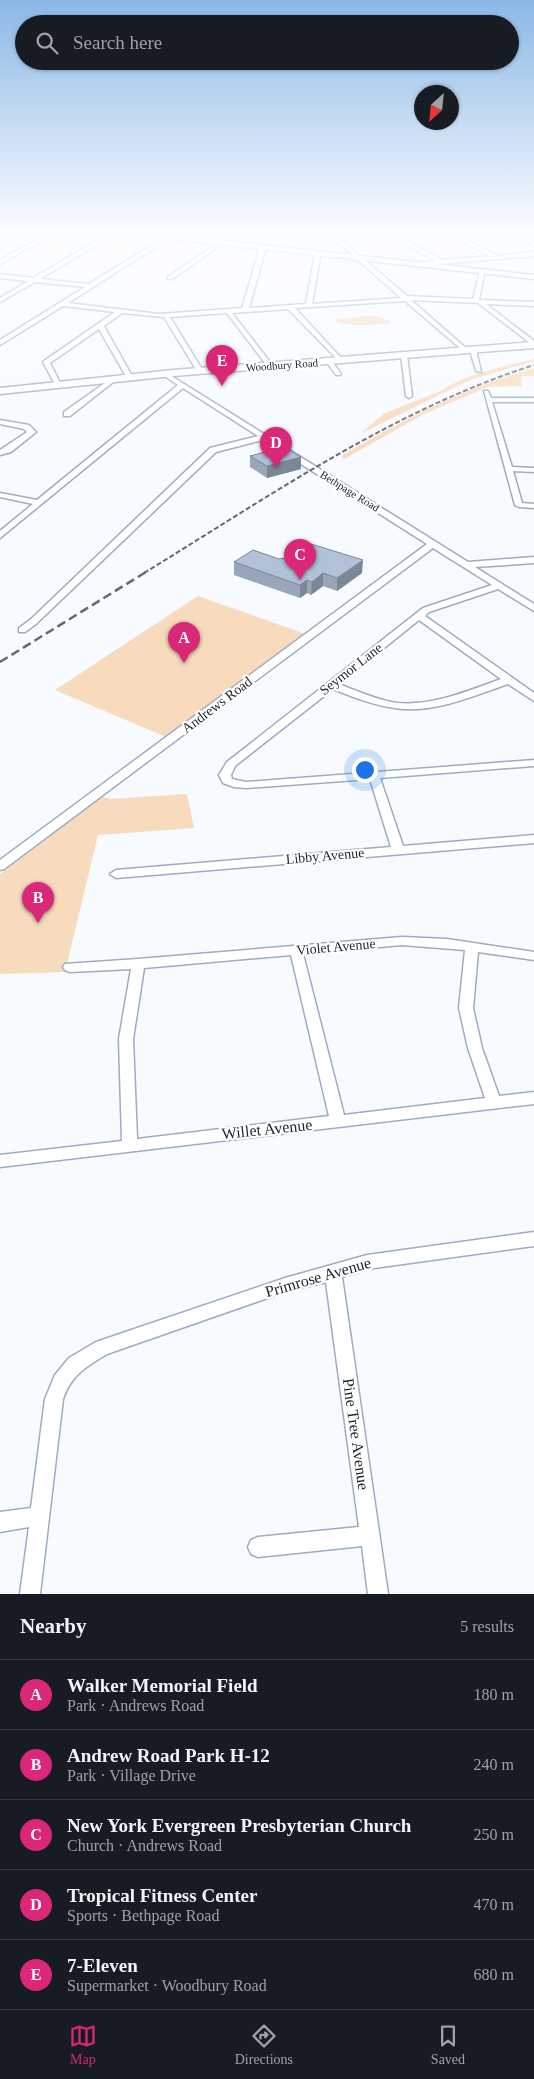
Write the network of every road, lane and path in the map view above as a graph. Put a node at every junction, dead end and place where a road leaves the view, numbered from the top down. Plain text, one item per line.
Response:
1 (60, 305) edge
2 (74, 305) edge
3 (246, 305) edge
4 (316, 305) edge
5 (414, 305) edge
6 (484, 305) edge
7 (309, 306) joint
8 (290, 307) junction
9 (245, 310) junction
10 (121, 311) junction
11 (228, 311) junction
12 (166, 316) junction
13 (101, 326) junction
14 (0, 343) edge
15 (534, 345) edge
16 (470, 350) junction
17 (404, 356) junction
18 (335, 361) junction
19 (270, 366) junction
20 (200, 371) junction
21 (479, 371) dead end
22 (165, 374) junction
23 (338, 374) dead end
24 (130, 378) junction
25 (114, 379) junction
26 (58, 385) junction
27 (183, 385) junction
28 (0, 391) edge
29 (409, 396) dead end
30 (534, 400) edge
31 (67, 414) dead end
32 (0, 422) edge
33 (265, 437) junction
34 (0, 453) edge
35 (509, 469) junction
36 (534, 470) edge
37 (0, 495) edge
38 (38, 503) junction
39 (534, 506) edge
40 (0, 534) edge
41 (433, 544) junction
42 (534, 560) edge
43 (466, 565) junction
44 (499, 586) junction
45 (533, 607) edge
46 (419, 616) junction
47 (22, 630) dead end
48 (509, 680) junction
49 (332, 685) junction
50 (534, 698) edge
51 (534, 763) edge
52 (374, 775) junction
53 (534, 841) edge
54 (398, 850) junction
55 (0, 866) edge
56 (116, 874) dead end
57 (472, 947) junction
58 (296, 950) junction
59 (534, 956) edge
60 (138, 964) junction
61 (70, 967) dead end
62 (534, 1098) edge
63 (494, 1103) junction
64 (338, 1121) junction
65 (130, 1144) junction
66 (0, 1161) edge
67 (534, 1239) edge
68 (332, 1273) junction
69 (38, 1516) junction
70 (0, 1522) edge
71 (370, 1535) junction
72 (258, 1547) dead end
73 (30, 1594) edge
74 (378, 1594) edge

1 - 14 street
2 - 10 street
3 - 9 street
4 - 7 street
5 - 16 street
6 - 15 street
7 - 8 street
8 - 9 street
8 - 18 street
9 - 11 street
10 - 12 street
10 - 13 street
11 - 12 street
11 - 19 street
12 - 20 street
13 - 24 street
13 - 26 street
15 - 16 main road, Woodbury Road
16 - 17 main road, Woodbury Road
16 - 21 street
17 - 18 main road, Woodbury Road
17 - 29 street
18 - 19 main road, Woodbury Road
18 - 23 street
19 - 20 main road, Woodbury Road
20 - 22 main road, Woodbury Road
22 - 24 main road, Woodbury Road
22 - 27 street, Bethpage Road
24 - 25 main road, Woodbury Road
25 - 26 main road, Woodbury Road
25 - 31 street
26 - 28 main road, Woodbury Road
27 - 33 street, Bethpage Road
27 - 38 street
30 - 35 street
32 - 34 street
33 - 41 street, Bethpage Road
33 - 47 street
35 - 36 street
35 - 39 street
37 - 38 street
38 - 40 street
41 - 43 street, Bethpage Road
41 - 55 street, Andrews Road
42 - 43 street
43 - 44 street, Bethpage Road
44 - 45 street, Bethpage Road
44 - 46 street, Seymor Lane
46 - 48 street
46 - 49 street, Seymor Lane
48 - 49 street
48 - 50 street
49 - 52 street, Seymor Lane
51 - 52 street
52 - 54 street
53 - 54 street, Libby Avenue
54 - 56 street, Libby Avenue
57 - 58 street, Violet Avenue
57 - 59 street, Violet Avenue
57 - 63 street
58 - 60 street, Violet Avenue
58 - 64 street
60 - 61 street, Violet Avenue
60 - 65 street
62 - 63 street, Willet Avenue
63 - 64 street, Willet Avenue
64 - 65 street, Willet Avenue
65 - 66 street, Willet Avenue
67 - 68 street, Primrose Avenue
68 - 69 street, Primrose Avenue
68 - 71 street, Pine Tree Avenue
69 - 70 street
69 - 73 street, Primrose Avenue
71 - 72 street
71 - 74 street, Pine Tree Avenue

